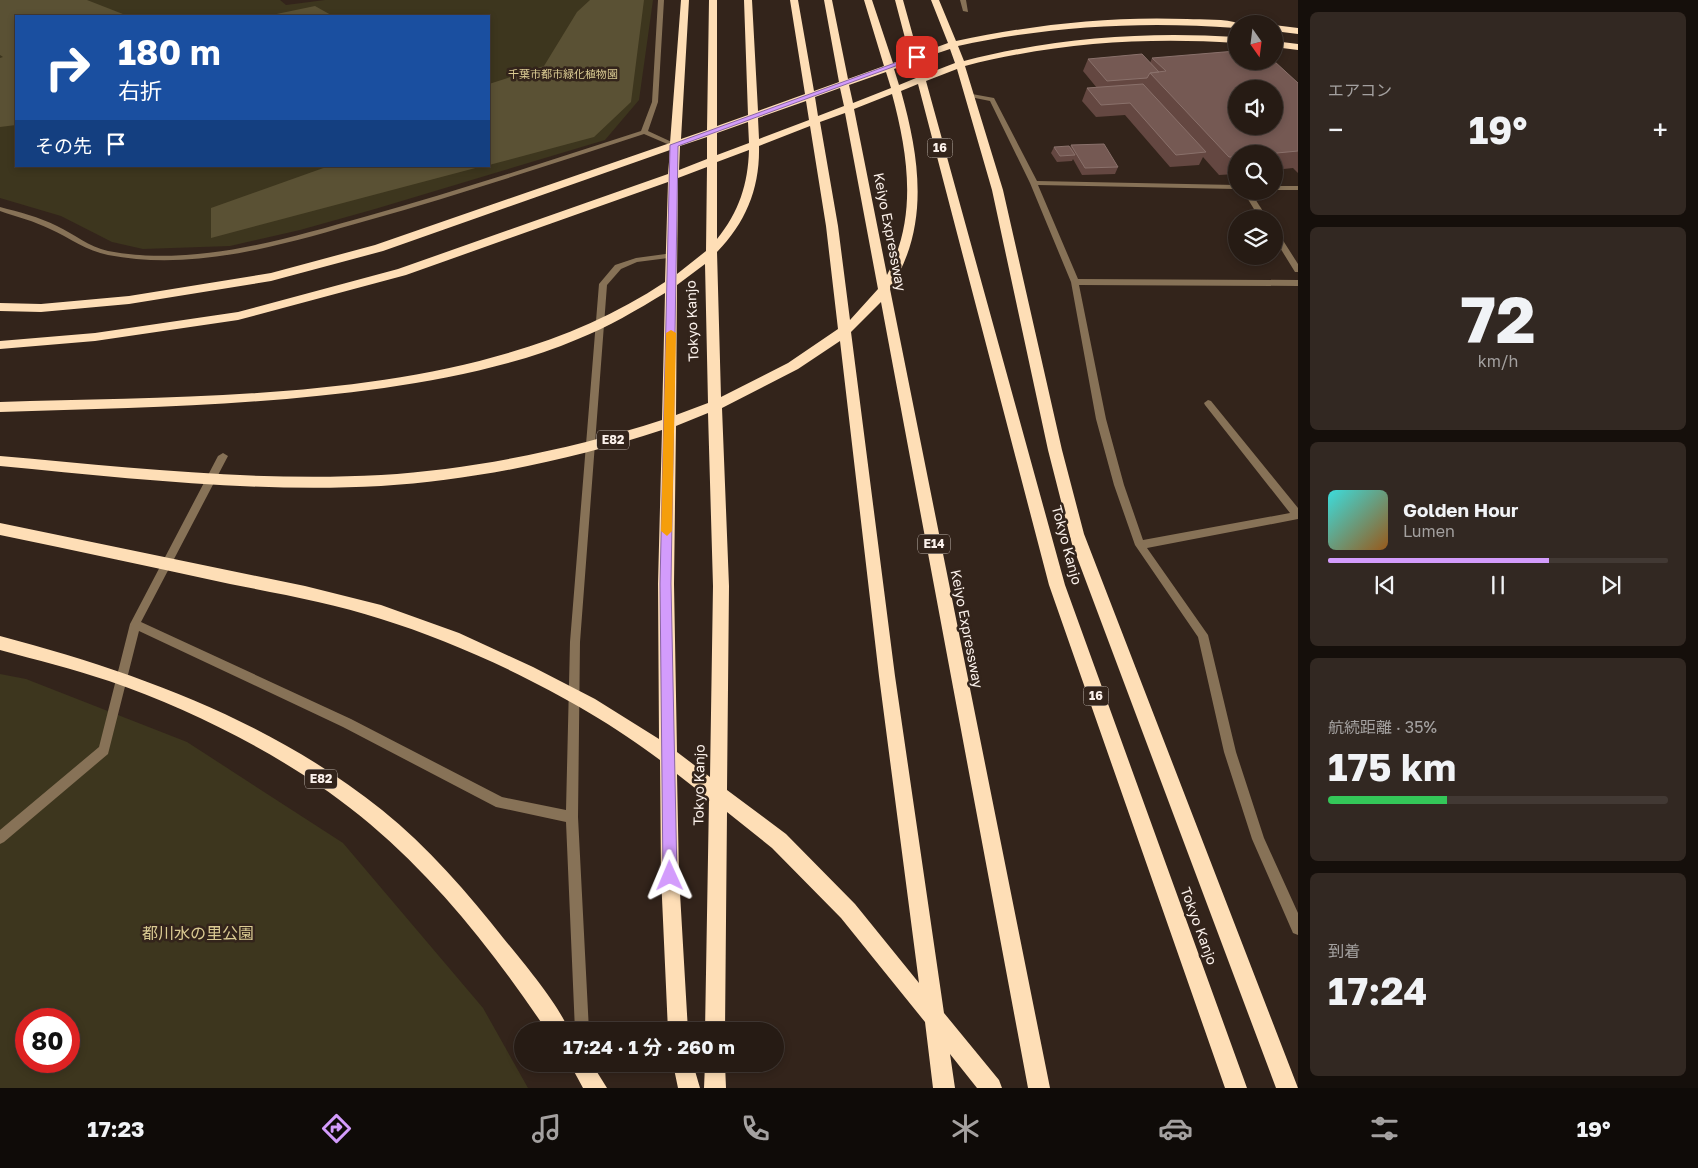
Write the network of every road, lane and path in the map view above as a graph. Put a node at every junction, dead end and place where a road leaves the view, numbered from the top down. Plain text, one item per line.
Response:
1 (662, 0) edge
2 (685, 0) edge
3 (712, 0) edge
4 (748, 0) edge
5 (794, 0) edge
6 (828, 0) edge
7 (868, 0) edge
8 (899, 0) edge
9 (935, 0) edge
10 (963, 0) edge
11 (966, 11) dead end
12 (1228, 24) edge
13 (1283, 29) edge
14 (1298, 31) edge
15 (1228, 40) edge
16 (954, 44) junction
17 (1283, 45) edge
18 (1298, 47) edge
19 (961, 64) junction
20 (972, 96) junction
21 (644, 132) junction
22 (674, 145) junction
23 (673, 176) junction
24 (1034, 183) junction
25 (1228, 187) edge
26 (1283, 188) edge
27 (1298, 188) edge
28 (0, 209) edge
29 (1283, 247) edge
30 (673, 255) junction
31 (1298, 270) edge
32 (1075, 282) junction
33 (1298, 283) edge
34 (0, 307) edge
35 (0, 345) edge
36 (1208, 403) dead end
37 (0, 407) edge
38 (223, 456) dead end
39 (0, 461) edge
40 (1298, 515) edge
41 (0, 529) edge
42 (1140, 545) junction
43 (135, 624) junction
44 (0, 643) edge
45 (572, 817) junction
46 (0, 838) edge
47 (1298, 928) edge
48 (553, 1022) edge
49 (582, 1022) edge
50 (678, 1022) edge
51 (715, 1022) edge
52 (583, 1072) edge
53 (587, 1072) edge
54 (685, 1072) edge
55 (715, 1072) edge
56 (585, 1088) edge
57 (596, 1088) edge
58 (689, 1088) edge
59 (715, 1088) edge
60 (944, 1088) edge
61 (991, 1088) edge
62 (1039, 1088) edge
63 (1236, 1088) edge
64 (1288, 1088) edge

1 - 21 street
2 - 22 highway
3 - 51 highway, Tokyo Kanjo
4 - 37 highway
5 - 60 highway
6 - 62 highway, Keiyo Expressway / E14
7 - 39 highway, E82
8 - 63 highway, Tokyo Kanjo / 16
9 - 16 highway
10 - 11 street
12 - 16 highway
13 - 14 highway
15 - 19 highway
16 - 19 highway
16 - 22 highway
17 - 18 highway
19 - 20 highway
19 - 23 highway
20 - 24 street
20 - 64 highway
21 - 22 street
21 - 28 street
22 - 23 highway
22 - 34 highway
23 - 30 highway
23 - 35 highway
24 - 25 street
24 - 32 street
26 - 27 street
29 - 31 street
30 - 45 street
30 - 50 highway
32 - 33 street
32 - 42 street
36 - 40 street
38 - 43 street
40 - 42 street
41 - 61 highway
42 - 47 street
43 - 45 street
43 - 46 street
44 - 48 highway, E82
45 - 49 street
52 - 56 street
53 - 57 highway
54 - 58 highway
55 - 59 highway

